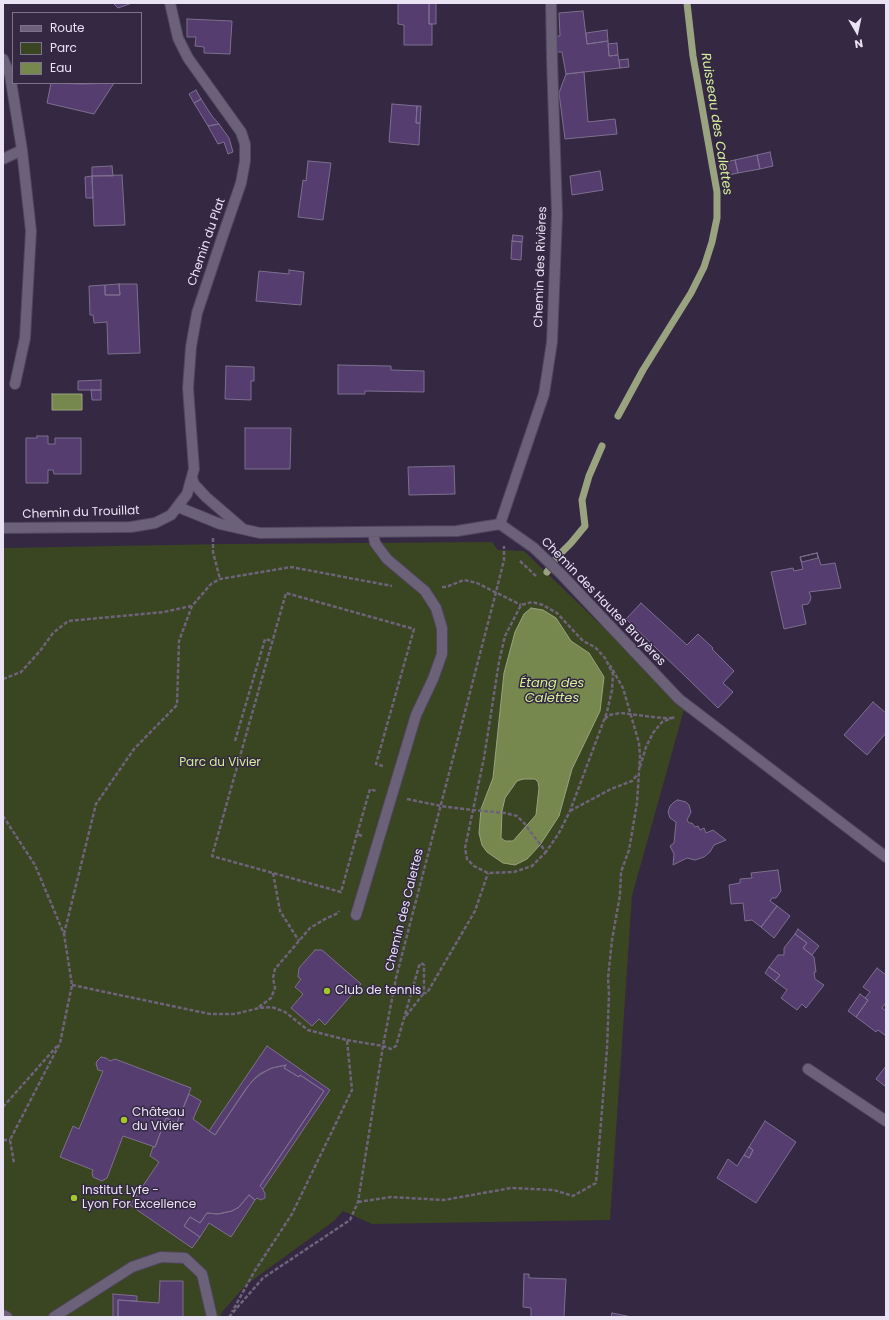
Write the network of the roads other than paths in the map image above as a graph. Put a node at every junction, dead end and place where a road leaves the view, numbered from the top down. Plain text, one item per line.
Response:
1 (170, 3) edge
2 (551, 3) edge
3 (3, 59) edge
4 (22, 150) junction
5 (3, 159) edge
6 (15, 384) dead end
7 (192, 478) junction
8 (178, 507) junction
9 (500, 524) junction
10 (3, 528) edge
11 (242, 528) junction
12 (373, 532) junction
13 (886, 857) edge
14 (356, 915) dead end
15 (808, 1069) dead end
16 (886, 1121) edge
17 (3, 1315) edge
18 (7, 1317) edge
19 (54, 1317) edge
20 (212, 1317) edge

1 - 7 street, Chemin du Plat
2 - 9 street, Chemin des Rivières
3 - 4 street
4 - 5 street
4 - 6 street
7 - 8 street, Chemin du Plat
7 - 11 street
8 - 10 street, Chemin du Trouillat
8 - 11 street
9 - 12 street
9 - 13 street, Chemin des Hautes Bruyères
11 - 12 street
12 - 14 street
15 - 16 street
17 - 18 street
19 - 20 street

